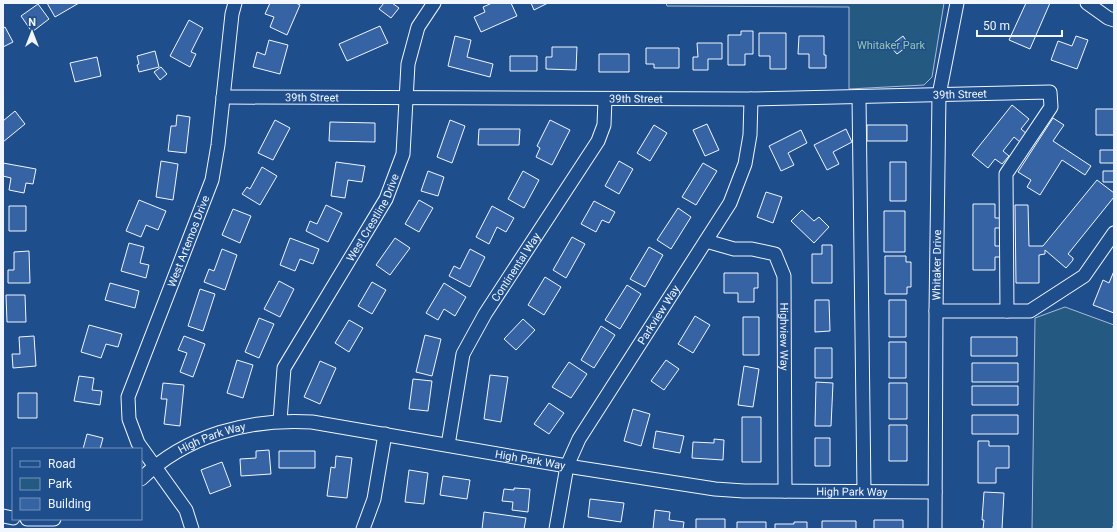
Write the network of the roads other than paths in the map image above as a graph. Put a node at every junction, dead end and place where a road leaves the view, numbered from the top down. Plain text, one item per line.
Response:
1 (235, 3) edge
2 (434, 3) edge
3 (957, 3) edge
4 (1087, 3) edge
5 (1114, 20) edge
6 (939, 95) junction
7 (222, 97) junction
8 (859, 97) junction
9 (406, 99) junction
10 (605, 99) junction
11 (750, 99) junction
12 (1114, 232) edge
13 (706, 241) junction
14 (936, 311) junction
15 (1007, 311) junction
16 (280, 421) junction
17 (385, 434) junction
18 (448, 444) junction
19 (142, 448) edge
20 (142, 448) edge
21 (156, 466) junction
22 (567, 466) junction
23 (142, 478) edge
24 (785, 491) junction
25 (864, 491) junction
26 (935, 492) junction
27 (192, 529) edge
28 (363, 529) edge
29 (556, 529) edge
30 (935, 529) edge

1 - 7 street, West Artemos Drive
2 - 9 street, West Crestline Drive
3 - 6 street, Whitaker Drive
4 - 5 street
6 - 8 street, 39th Street
6 - 14 street, Whitaker Drive
6 - 15 street, 39th Street
7 - 9 street, 39th Street
7 - 19 street, West Artemos Drive
8 - 11 street, 39th Street
8 - 25 street
9 - 10 street, 39th Street
9 - 16 street, West Crestline Drive
10 - 11 street, 39th Street
10 - 18 street, Continental Way
11 - 13 street, Parkview Way
12 - 15 street
13 - 22 street, Parkview Way
13 - 24 street, Highview Way
14 - 15 street
14 - 26 street, Whitaker Drive
16 - 17 street, High Park Way
16 - 21 street, High Park Way
17 - 18 street, High Park Way
17 - 28 street
18 - 22 street, High Park Way
20 - 21 street, West Artemos Drive
21 - 23 street, High Park Way
21 - 27 street, West Artemos Drive
22 - 24 street, High Park Way
22 - 29 street, Parkview Way
24 - 25 street, High Park Way
25 - 26 street, High Park Way
26 - 30 street, Whitaker Drive

